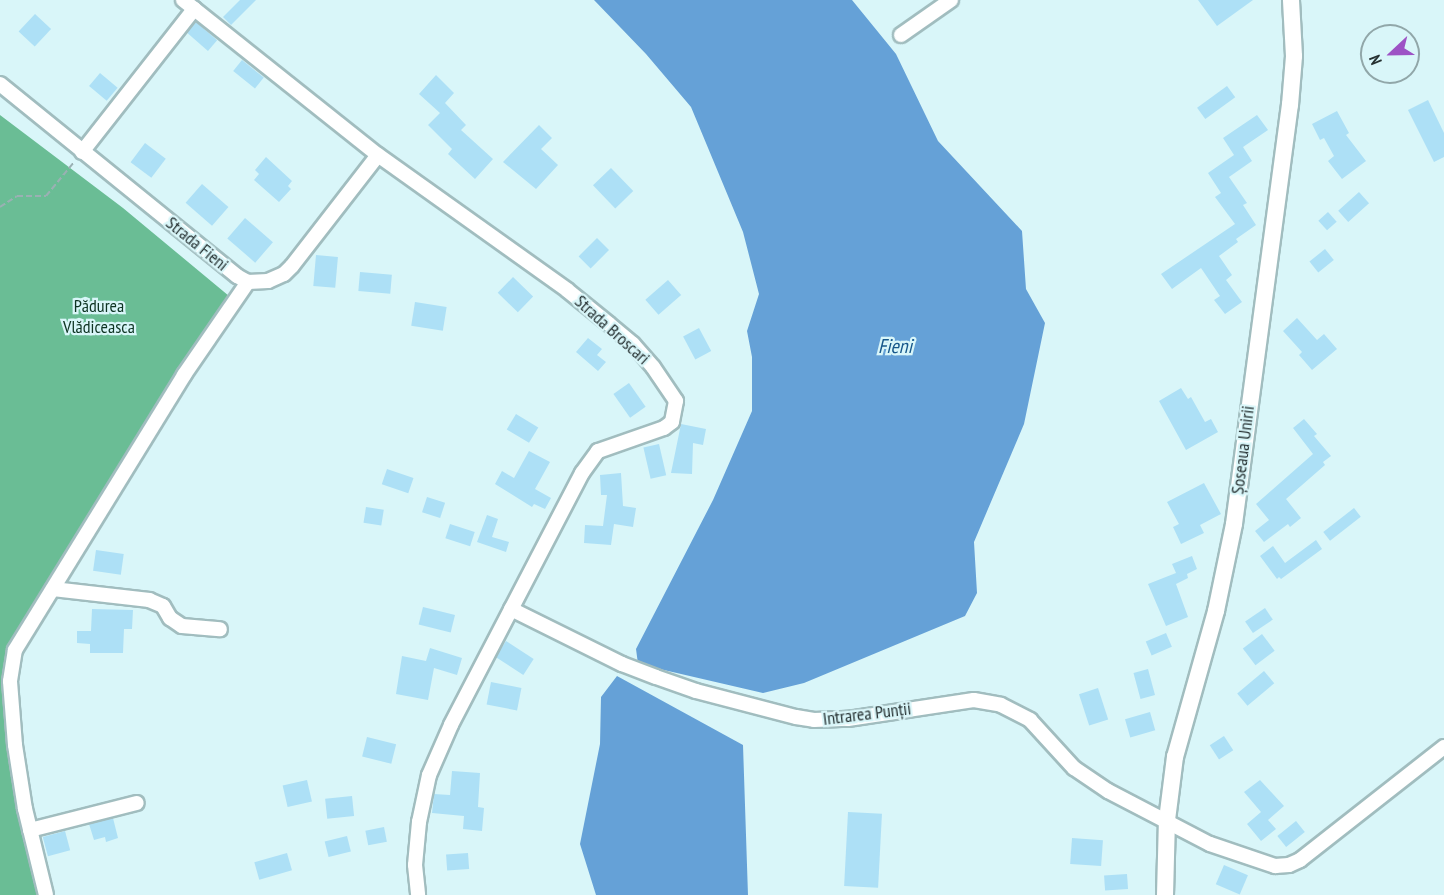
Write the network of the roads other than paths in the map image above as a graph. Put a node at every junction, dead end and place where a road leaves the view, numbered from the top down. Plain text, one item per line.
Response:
1 (951, 0) edge
2 (1291, 0) edge
3 (188, 4) edge
4 (900, 35) dead end
5 (0, 84) edge
6 (82, 152) junction
7 (378, 155) junction
8 (248, 282) junction
9 (53, 589) junction
10 (511, 609) junction
11 (220, 629) dead end
12 (1444, 747) edge
13 (137, 803) dead end
14 (1167, 820) junction
15 (30, 830) junction
16 (46, 895) edge
17 (418, 895) edge
18 (1165, 895) edge

1 - 4 street
2 - 14 main road, Șoseaua Unirii
3 - 6 street
3 - 7 street, Strada Broscari
5 - 6 street, Strada Fieni
6 - 8 street, Strada Fieni
7 - 8 street, Strada Fieni
7 - 10 street, Strada Broscari
8 - 9 street
9 - 11 street
9 - 15 street
10 - 14 street, Intrarea Punții
10 - 17 street, Strada Broscari
12 - 14 street, Intrarea Punții
13 - 15 street
14 - 18 main road, Șoseaua Unirii
15 - 16 street

